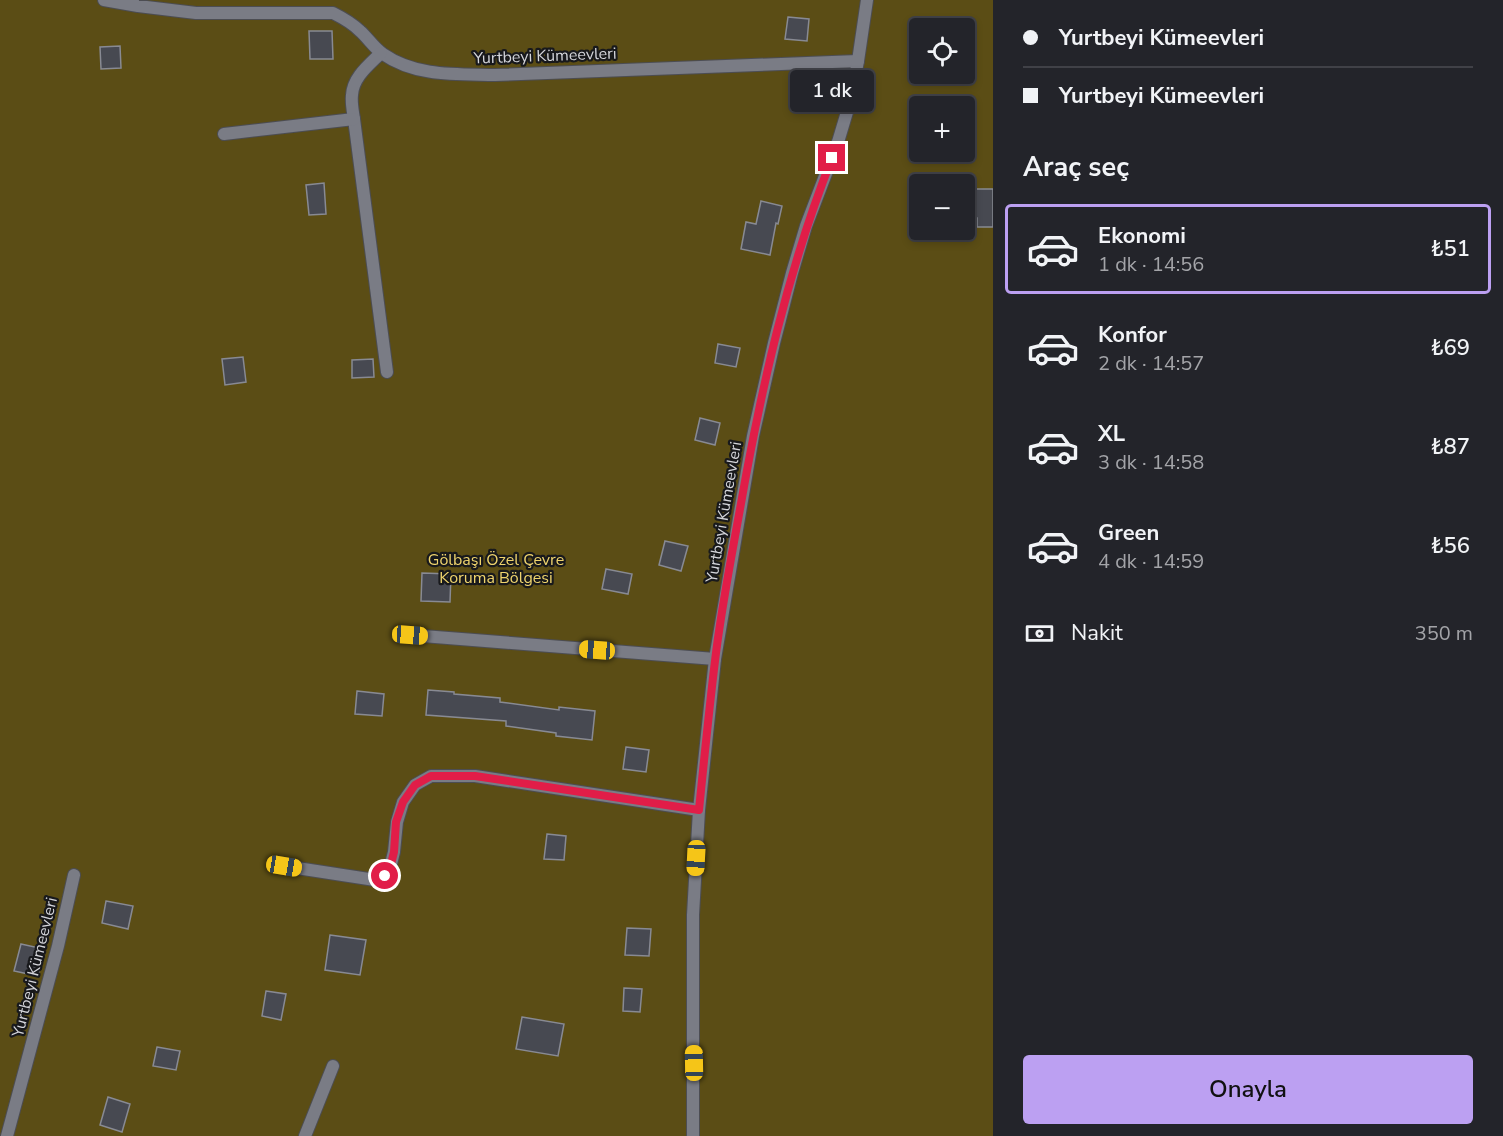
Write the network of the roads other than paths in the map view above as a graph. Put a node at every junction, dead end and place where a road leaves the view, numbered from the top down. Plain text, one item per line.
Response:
1 (104, 0) edge
2 (867, 0) edge
3 (381, 53) junction
4 (858, 61) junction
5 (354, 119) junction
6 (224, 134) dead end
7 (387, 372) dead end
8 (410, 635) dead end
9 (715, 659) junction
10 (699, 810) junction
11 (284, 866) dead end
12 (74, 875) dead end
13 (333, 1066) dead end
14 (7, 1136) edge
15 (305, 1136) edge
16 (693, 1136) edge

1 - 3 street, Yurtbeyi Kümeevleri
2 - 4 street, Yurtbeyi Kümeevleri
3 - 4 street, Yurtbeyi Kümeevleri
3 - 5 street
4 - 9 street, Yurtbeyi Kümeevleri
5 - 6 street
5 - 7 street
8 - 9 street
9 - 10 street, Yurtbeyi Kümeevleri
10 - 11 street
10 - 16 street, Yurtbeyi Kümeevleri
12 - 14 street, Yurtbeyi Kümeevleri
13 - 15 street

